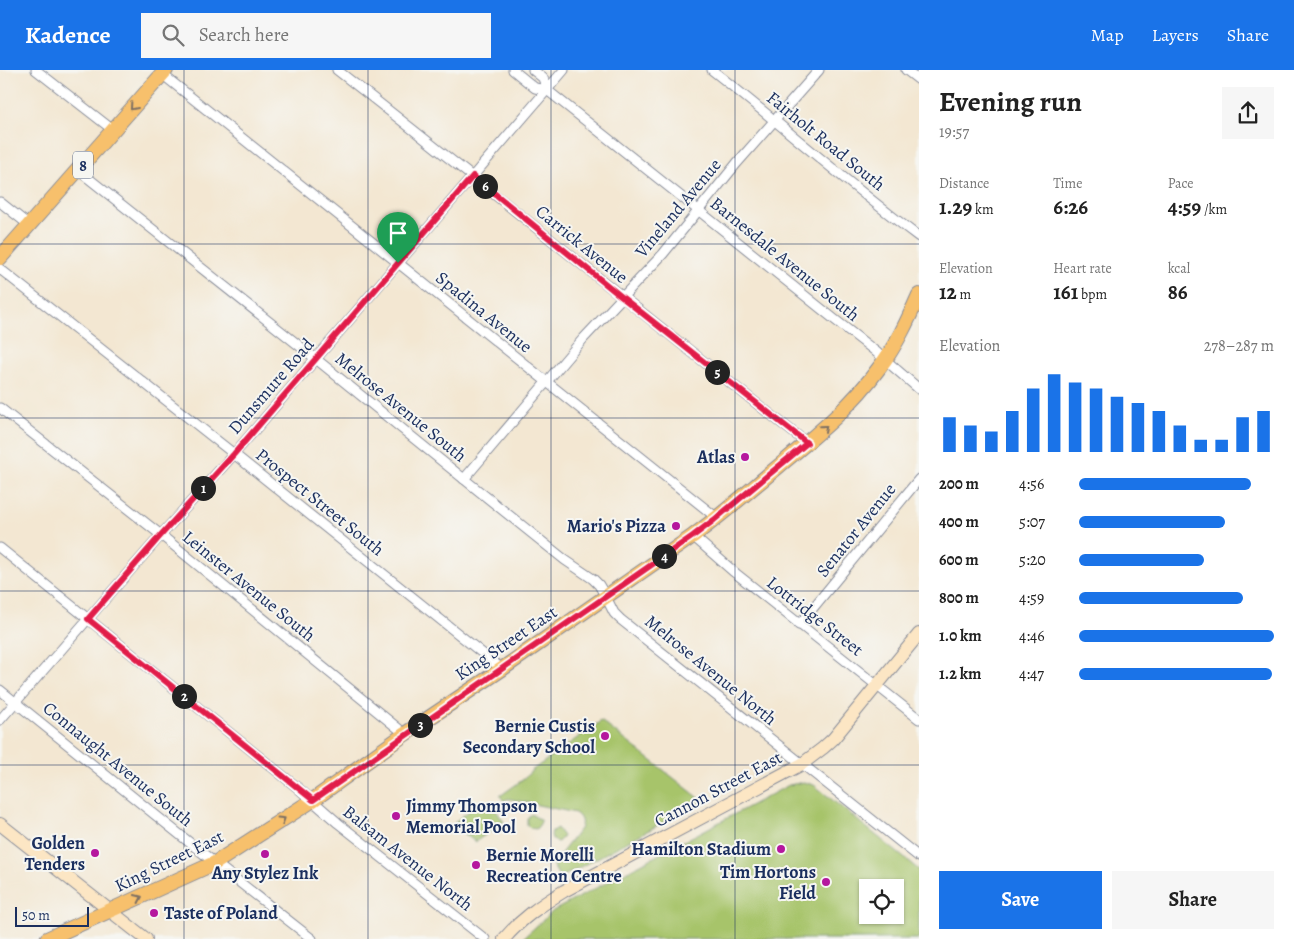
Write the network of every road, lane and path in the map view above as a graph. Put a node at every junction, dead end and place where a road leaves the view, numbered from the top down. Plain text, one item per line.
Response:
1 (36, 70) edge
2 (338, 70) edge
3 (513, 70) edge
4 (533, 70) edge
5 (564, 70) edge
6 (712, 70) edge
7 (819, 70) edge
8 (906, 70) edge
9 (164, 72) edge
10 (919, 80) edge
11 (548, 90) junction
12 (775, 120) junction
13 (113, 130) junction
14 (78, 170) junction
15 (473, 176) junction
16 (0, 202) edge
17 (698, 210) junction
18 (29, 225) junction
19 (919, 237) edge
20 (0, 258) edge
21 (398, 263) junction
22 (0, 269) edge
23 (919, 295) edge
24 (623, 298) junction
25 (316, 359) junction
26 (886, 360) junction
27 (547, 383) junction
28 (919, 389) edge
29 (0, 408) edge
30 (807, 443) junction
31 (234, 454) junction
32 (464, 479) junction
33 (919, 479) edge
34 (717, 518) junction
35 (161, 535) junction
36 (693, 536) junction
37 (0, 548) edge
38 (606, 597) junction
39 (88, 619) junction
40 (799, 624) junction
41 (919, 634) edge
42 (502, 669) junction
43 (878, 685) junction
44 (0, 690) edge
45 (15, 702) junction
46 (919, 719) edge
47 (0, 720) edge
48 (405, 734) junction
49 (802, 764) junction
50 (313, 800) junction
51 (0, 824) edge
52 (919, 857) edge
53 (215, 862) junction
54 (110, 911) junction
55 (47, 939) edge
56 (146, 939) edge
57 (312, 939) edge
58 (485, 939) edge
59 (504, 939) edge

1 - 13 street
2 - 15 street, Carrick Avenue
3 - 11 street
4 - 11 street
5 - 11 street, Dunsmure Road
6 - 12 street, Fairholt Road South
7 - 12 street, Vineland Avenue
8 - 10 street
9 -> 13 main road, 8
9 - 21 street, Spadina Avenue
11 - 15 street, Dunsmure Road
11 - 17 street, Barnesdale Avenue South
12 - 17 street, Vineland Avenue
12 - 19 street, Fairholt Road South
13 - 14 main road, 8
14 - 18 main road, 8
14 - 25 street, Melrose Avenue South
15 - 21 street, Dunsmure Road
15 - 24 street, Carrick Avenue
16 - 18 street
17 - 24 street, Vineland Avenue
17 - 26 street, Barnesdale Avenue South
18 - 20 main road, 8
21 - 25 street, Dunsmure Road
21 - 27 street, Spadina Avenue
22 - 31 street, Prospect Street South
23 - 26 main road, King Street East
24 - 27 street, Vineland Avenue
24 - 30 street, Carrick Avenue
25 - 31 street, Dunsmure Road
25 - 32 street, Melrose Avenue South
26 - 28 street, Barnesdale Avenue South
30 -> 26 main road, King Street East
27 - 32 street, Vineland Avenue
27 - 34 street, Spadina Avenue
29 - 35 street, Leinster Avenue South
30 - 34 main road, King Street East
31 - 35 street, Dunsmure Road
31 - 42 street, Prospect Street South
32 - 38 street, Melrose Avenue South
33 - 40 street, Senator Avenue
34 - 36 main road, King Street East
35 - 39 street, Dunsmure Road
35 - 48 street, Leinster Avenue South
36 - 38 main road, King Street East
36 - 40 street, Lottridge Street
37 - 39 street, Balsam Avenue North
38 - 42 main road, King Street East
38 - 49 street, Melrose Avenue North
39 - 45 street, Dunsmure Road
39 - 50 street, Balsam Avenue North
40 - 43 street, Lottridge Street
41 - 43 main road, Cannon Street East
42 - 48 main road, King Street East
43 - 46 street, Lottridge Street
43 - 49 main road, Cannon Street East
44 - 45 street, Connaught Avenue South
45 - 47 street, Dunsmure Road
45 - 53 street, Connaught Avenue South
48 - 50 main road, King Street East
49 - 52 street, Melrose Avenue North
49 - 59 main road, Cannon Street East
53 -> 50 main road, King Street East
50 - 58 street, Balsam Avenue North
51 - 54 main road
54 -> 53 main road, King Street East
53 - 57 street, Connaught Avenue South
54 - 55 main road, King Street East
54 - 56 main road

